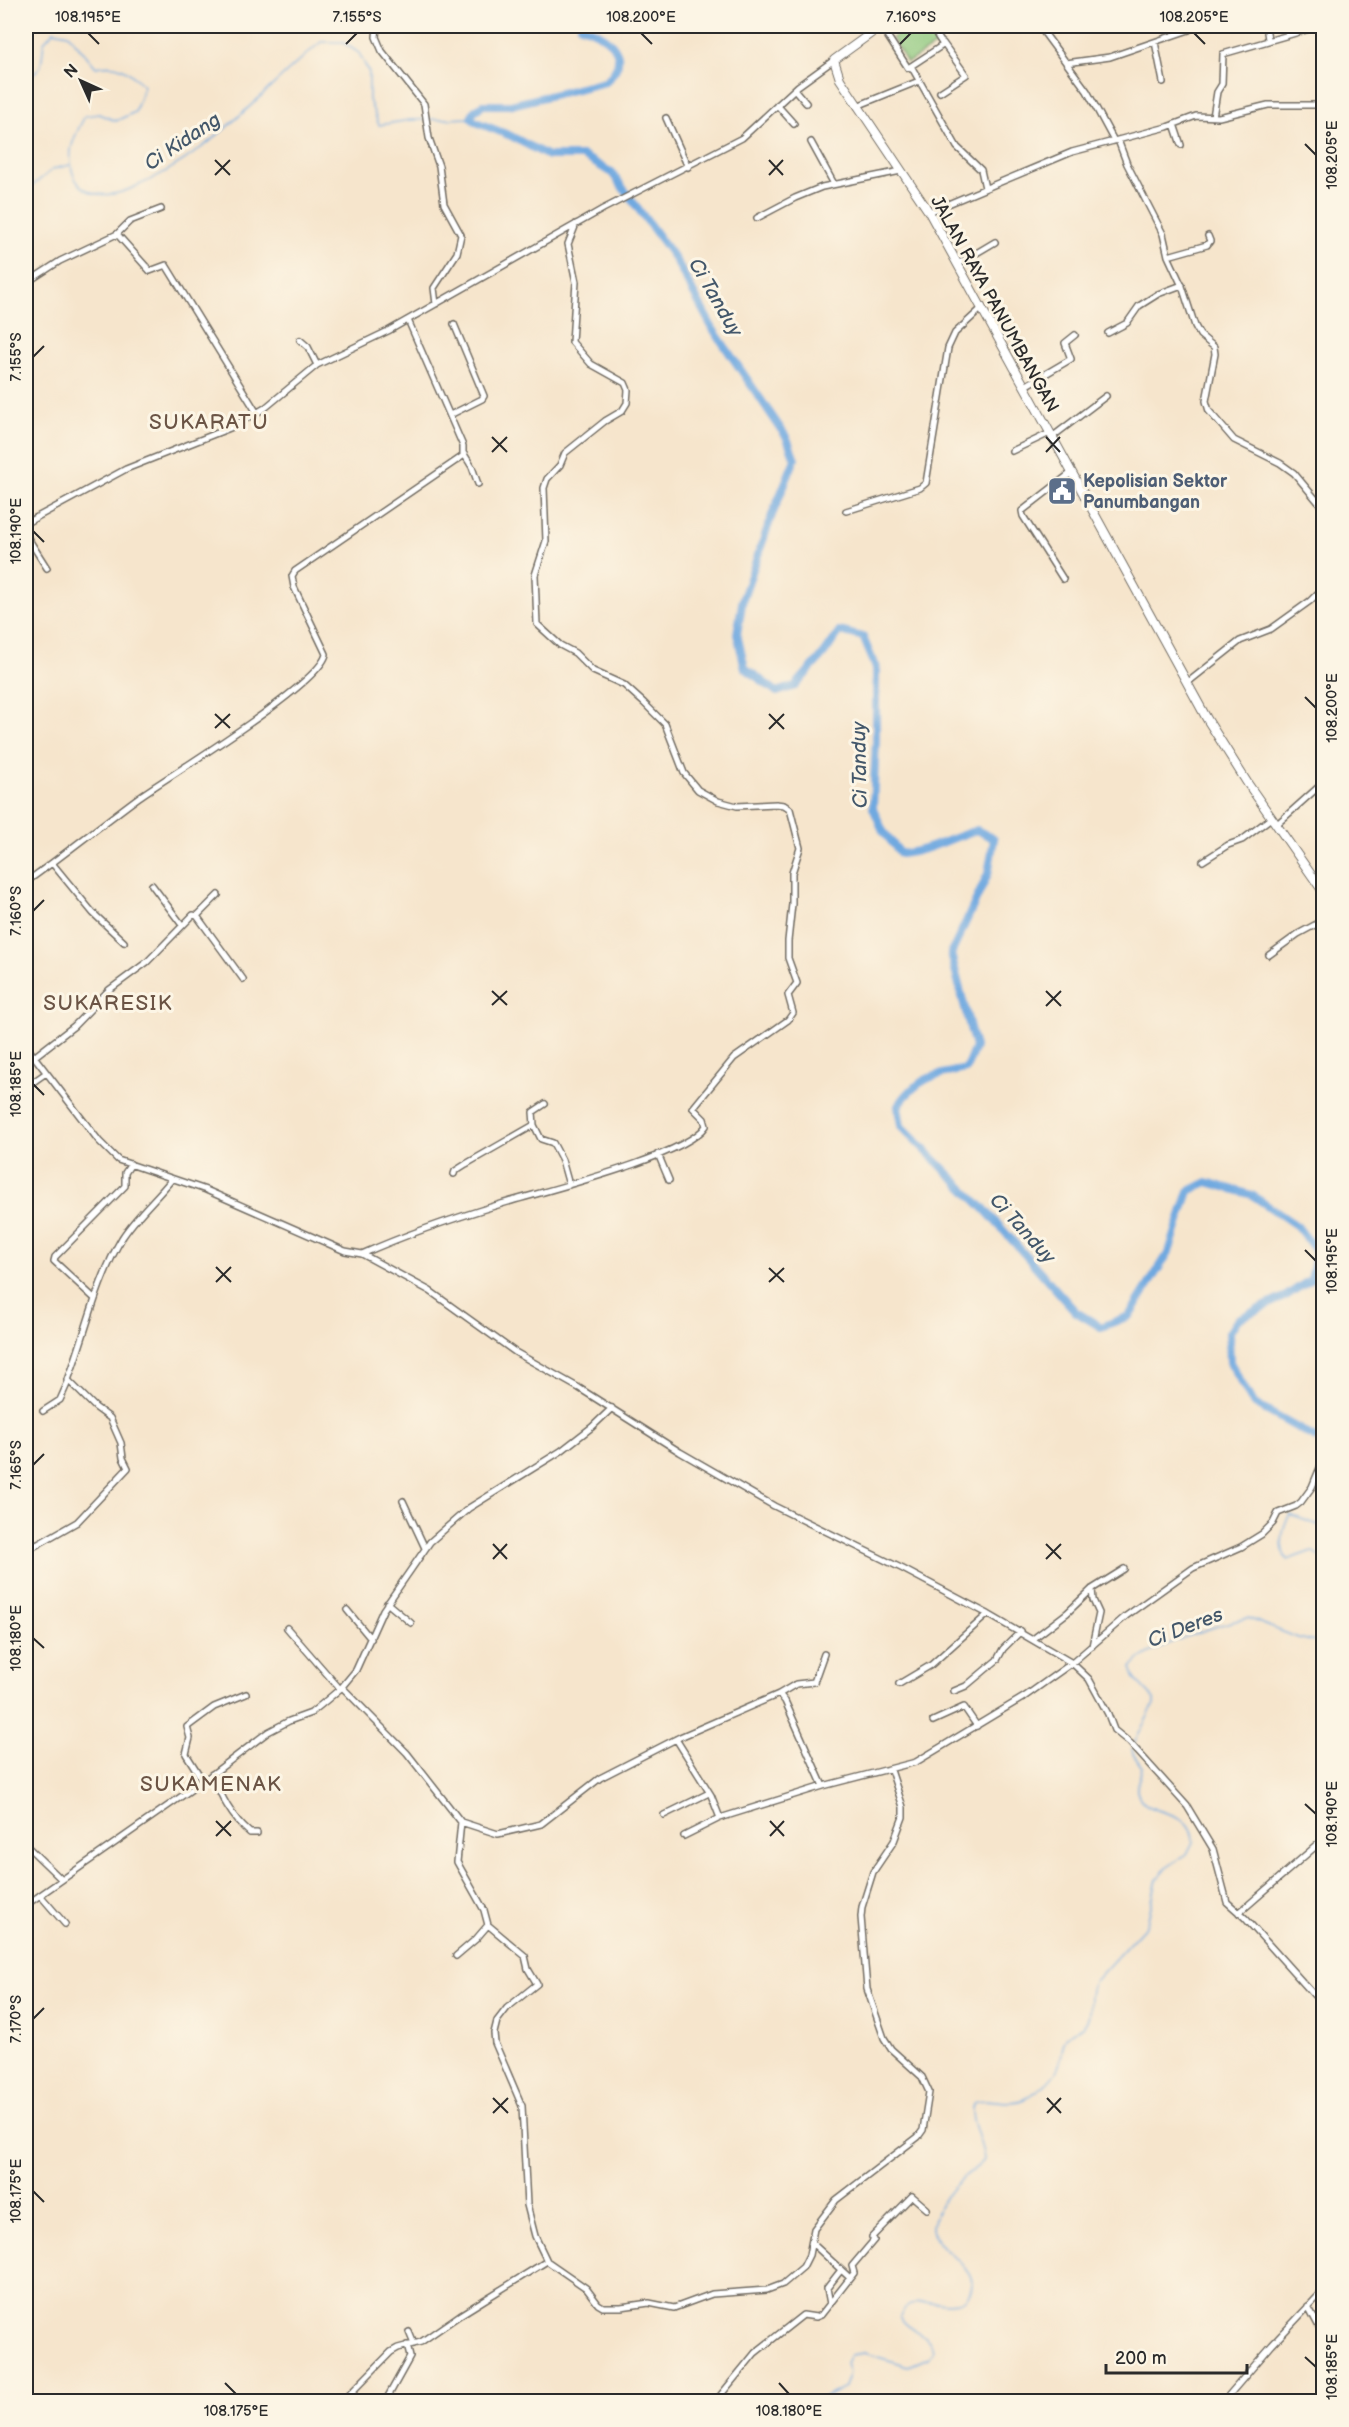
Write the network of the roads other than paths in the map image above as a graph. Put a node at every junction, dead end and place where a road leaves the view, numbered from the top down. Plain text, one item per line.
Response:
1 (377, 26) edge
2 (881, 26) edge
3 (931, 26) edge
4 (1039, 26) edge
5 (1194, 26) edge
6 (1266, 26) edge
7 (1320, 26) edge
8 (870, 29) edge
9 (1268, 39) junction
10 (1155, 42) junction
11 (944, 43) junction
12 (834, 60) junction
13 (1066, 63) junction
14 (911, 66) junction
15 (920, 81) junction
16 (1163, 82) dead end
17 (795, 90) junction
18 (940, 92) dead end
19 (806, 103) dead end
20 (777, 105) junction
21 (1322, 105) edge
22 (857, 106) junction
23 (1213, 117) junction
24 (666, 118) dead end
25 (1323, 119) edge
26 (794, 124) dead end
27 (1174, 124) junction
28 (1116, 140) junction
29 (811, 142) dead end
30 (1181, 145) dead end
31 (688, 167) junction
32 (901, 171) junction
33 (834, 184) junction
34 (985, 188) junction
35 (161, 209) dead end
36 (929, 212) junction
37 (757, 218) dead end
38 (576, 224) junction
39 (117, 234) junction
40 (1208, 236) dead end
41 (995, 242) dead end
42 (1168, 256) junction
43 (958, 264) junction
44 (26, 283) edge
45 (1182, 285) junction
46 (436, 304) junction
47 (981, 308) junction
48 (408, 320) junction
49 (454, 324) dead end
50 (1108, 333) dead end
51 (1075, 335) dead end
52 (300, 340) dead end
53 (317, 365) junction
54 (1025, 386) junction
55 (1106, 396) dead end
56 (257, 413) junction
57 (450, 415) junction
58 (1051, 435) junction
59 (1012, 451) dead end
60 (464, 454) junction
61 (1071, 473) junction
62 (478, 484) dead end
63 (1323, 509) edge
64 (846, 511) dead end
65 (26, 523) edge
66 (26, 535) edge
67 (46, 568) dead end
68 (1063, 579) dead end
69 (1323, 587) edge
70 (1187, 683) junction
71 (1323, 782) edge
72 (1273, 821) junction
73 (1203, 861) dead end
74 (52, 863) junction
75 (26, 882) edge
76 (152, 885) dead end
77 (1323, 893) edge
78 (218, 895) dead end
79 (197, 916) junction
80 (1323, 920) edge
81 (182, 925) junction
82 (124, 942) dead end
83 (1269, 955) dead end
84 (243, 979) dead end
85 (26, 1046) edge
86 (34, 1058) junction
87 (46, 1073) junction
88 (26, 1087) edge
89 (545, 1104) dead end
90 (534, 1125) junction
91 (658, 1154) junction
92 (131, 1164) junction
93 (454, 1174) dead end
94 (172, 1179) junction
95 (669, 1180) dead end
96 (569, 1185) junction
97 (362, 1254) junction
98 (94, 1298) junction
99 (68, 1382) junction
100 (612, 1408) junction
101 (43, 1411) dead end
102 (1323, 1458) edge
103 (403, 1502) dead end
104 (26, 1541) edge
105 (36, 1545) junction
106 (425, 1548) junction
107 (26, 1551) edge
108 (1124, 1569) dead end
109 (1092, 1589) junction
110 (387, 1603) junction
111 (347, 1610) dead end
112 (988, 1614) junction
113 (411, 1623) dead end
114 (287, 1628) dead end
115 (1021, 1631) junction
116 (371, 1639) junction
117 (1033, 1639) junction
118 (1091, 1647) junction
119 (824, 1654) dead end
120 (1072, 1664) junction
121 (899, 1684) dead end
122 (341, 1688) junction
123 (954, 1691) dead end
124 (246, 1694) dead end
125 (779, 1694) junction
126 (933, 1721) dead end
127 (977, 1726) junction
128 (676, 1739) junction
129 (891, 1770) junction
130 (212, 1774) junction
131 (203, 1781) junction
132 (824, 1786) junction
133 (710, 1794) junction
134 (664, 1815) dead end
135 (720, 1818) junction
136 (461, 1822) junction
137 (257, 1833) dead end
138 (684, 1836) dead end
139 (1323, 1839) edge
140 (30, 1849) dead end
141 (61, 1879) junction
142 (40, 1894) junction
143 (26, 1905) edge
144 (1239, 1913) junction
145 (65, 1924) dead end
146 (488, 1926) junction
147 (456, 1956) dead end
148 (1323, 2006) edge
149 (927, 2209) dead end
150 (812, 2243) junction
151 (547, 2261) junction
152 (841, 2270) junction
153 (850, 2278) junction
154 (1323, 2290) edge
155 (830, 2304) junction
156 (1308, 2306) junction
157 (410, 2332) dead end
158 (1323, 2336) edge
159 (414, 2344) junction
160 (407, 2345) junction
161 (342, 2402) edge
162 (385, 2402) edge
163 (715, 2402) edge
164 (1223, 2402) edge

1 - 46 street
2 - 8 main road
2 - 14 street
3 - 11 street
4 - 13 street
5 - 10 street
6 - 9 street
7 - 9 street
8 - 12 main road
9 - 23 street
10 - 13 street
10 - 16 street
11 - 14 street
11 - 18 street
12 - 17 street
12 - 22 main road, JALAN RAYA PANUMBANGAN
13 - 28 street
14 - 15 street
15 - 22 street
15 - 34 street
17 - 19 street
17 - 20 street
20 - 26 street
20 - 31 street
21 - 23 street
21 - 25 street
22 - 32 main road, JALAN RAYA PANUMBANGAN
23 - 27 street
24 - 31 street
27 - 28 street
27 - 30 street
28 - 34 street
28 - 42 street
29 - 33 street
31 - 38 street
32 - 33 street
32 - 36 main road, JALAN RAYA PANUMBANGAN
33 - 37 street
34 - 36 street
35 - 39 street
36 - 43 main road, JALAN RAYA PANUMBANGAN
38 - 46 street
38 - 91 street
39 - 44 street
39 - 56 street
40 - 42 street
41 - 43 street
42 - 45 street
43 - 47 main road, JALAN RAYA PANUMBANGAN
45 - 50 street
45 - 63 street
46 - 48 street
47 - 54 main road, JALAN RAYA PANUMBANGAN
47 - 64 street
48 - 53 street
48 - 57 street
49 - 57 street
51 - 54 street
52 - 53 street
53 - 56 street
54 - 58 main road, JALAN RAYA PANUMBANGAN
55 - 58 street
56 - 65 street
57 - 60 street
58 - 59 street
58 - 61 main road, JALAN RAYA PANUMBANGAN
60 - 62 street
60 - 74 street
61 - 68 street
61 - 70 main road, JALAN RAYA PANUMBANGAN
66 - 67 street
69 - 70 street
70 - 72 main road, JALAN RAYA PANUMBANGAN
71 - 72 street
72 - 73 street
72 - 77 main road, JALAN RAYA PANUMBANGAN
74 - 75 street
74 - 82 street
76 - 81 street
78 - 79 street
79 - 81 street
79 - 84 street
80 - 83 street
81 - 86 street
85 - 86 street
86 - 87 street
87 - 88 street
87 - 92 street
89 - 90 street
90 - 93 street
90 - 96 street
91 - 95 street
91 - 96 street
92 - 94 street
92 - 98 street
94 - 97 street
94 - 98 street
96 - 97 street
97 - 100 street
98 - 99 street
99 - 101 street
99 - 105 street
100 - 106 street
100 - 112 street
102 - 118 street
103 - 106 street
104 - 105 street
105 - 107 street
106 - 110 street
108 - 109 street
109 - 117 street
109 - 118 street
110 - 113 street
110 - 116 street
111 - 116 street
112 - 115 street
112 - 121 street
114 - 122 street
115 - 117 street
115 - 123 street
116 - 122 street
117 - 120 street
118 - 120 street
119 - 125 street
120 - 127 street
120 - 144 street
122 - 130 street
122 - 136 street
124 - 131 street
125 - 128 street
125 - 132 street
126 - 127 street
127 - 129 street
128 - 133 street
128 - 136 street
129 - 132 street
129 - 150 street
130 - 131 street
130 - 137 street
131 - 141 street
132 - 135 street
133 - 134 street
133 - 135 street
135 - 138 street
136 - 146 street
139 - 144 street
140 - 141 street
141 - 142 street
142 - 143 street
142 - 145 street
144 - 148 street
146 - 147 street
146 - 151 street
149 - 153 street
150 - 151 street
150 - 152 street
151 - 159 street
152 - 153 street
152 - 155 street
153 - 155 street
154 - 156 street
155 - 163 street
156 - 158 street
156 - 164 street
157 - 159 street
159 - 160 street
160 - 161 street
160 - 162 street

